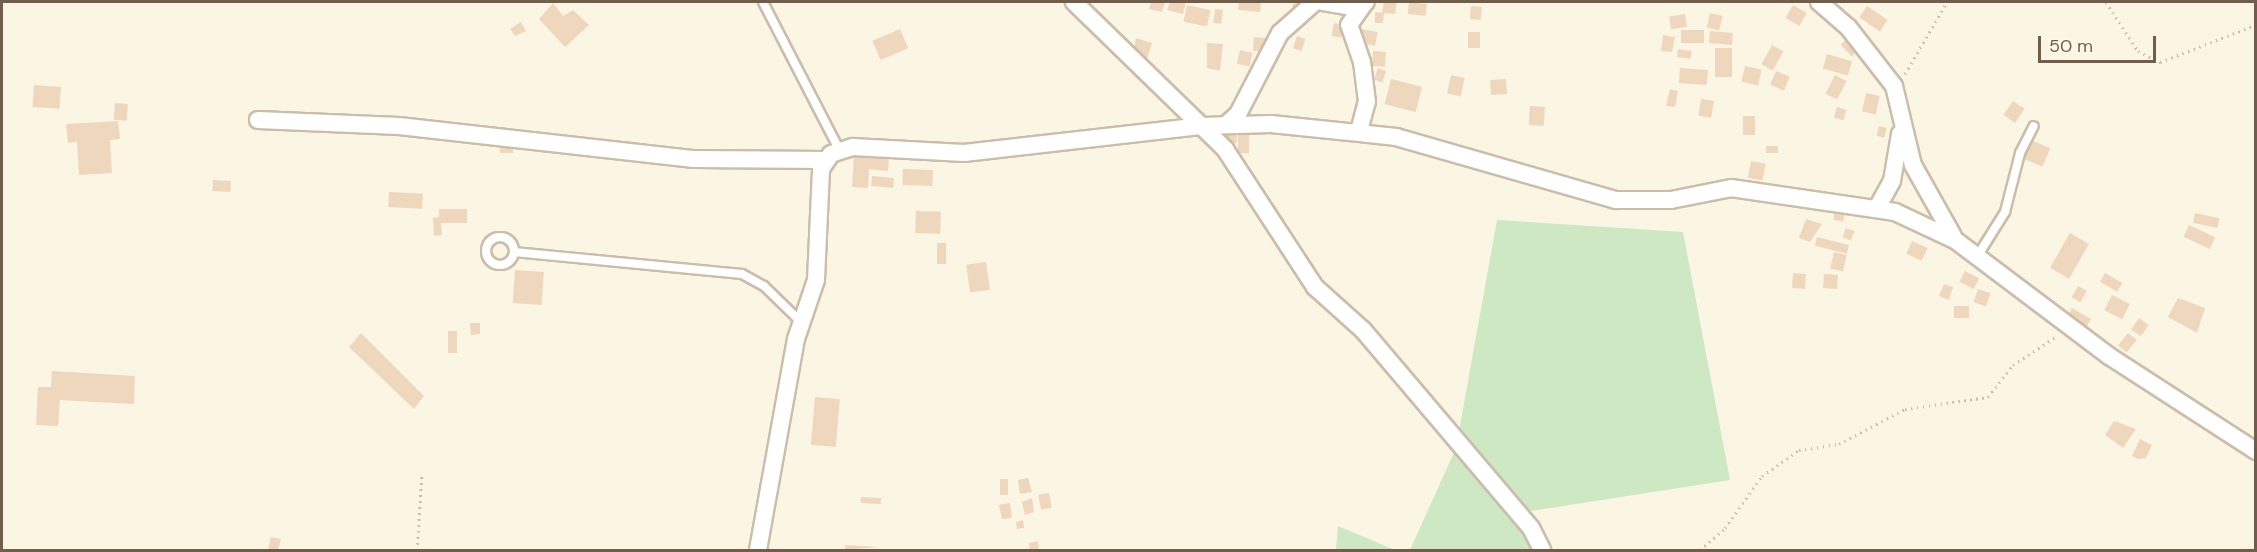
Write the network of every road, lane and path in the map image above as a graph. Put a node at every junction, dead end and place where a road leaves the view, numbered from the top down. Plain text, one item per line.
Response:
1 (763, 2) edge
2 (1074, 2) edge
3 (1315, 2) edge
4 (1366, 2) edge
5 (1819, 2) edge
6 (1947, 2) edge
7 (2106, 2) edge
8 (1330, 3) edge
9 (2256, 25) edge
10 (1903, 80) dead end
11 (258, 120) dead end
12 (1227, 124) junction
13 (1901, 125) junction
14 (1202, 126) junction
15 (2034, 126) dead end
16 (1359, 131) junction
17 (840, 149) junction
18 (825, 160) junction
19 (1877, 208) junction
20 (1955, 240) junction
21 (514, 252) dead end
22 (1978, 255) junction
23 (801, 322) junction
24 (2069, 328) junction
25 (2256, 450) edge
26 (422, 473) dead end
27 (417, 550) edge
28 (758, 550) edge
29 (1542, 550) edge
30 (1700, 550) edge

1 - 17 lane
2 - 14 street
3 - 12 street
4 - 8 street
4 - 16 street
5 - 13 street
6 - 10 path
7 - 9 path
11 - 18 street
12 - 14 street
12 - 16 street
13 - 19 street
13 - 20 street
14 - 17 street
14 - 29 street
15 - 22 lane
16 - 19 street
17 - 18 street
18 - 23 street
19 - 20 street
20 - 22 street
21 - 23 lane
22 - 24 street
23 - 28 street
24 - 25 street
24 - 30 path
26 - 27 path

